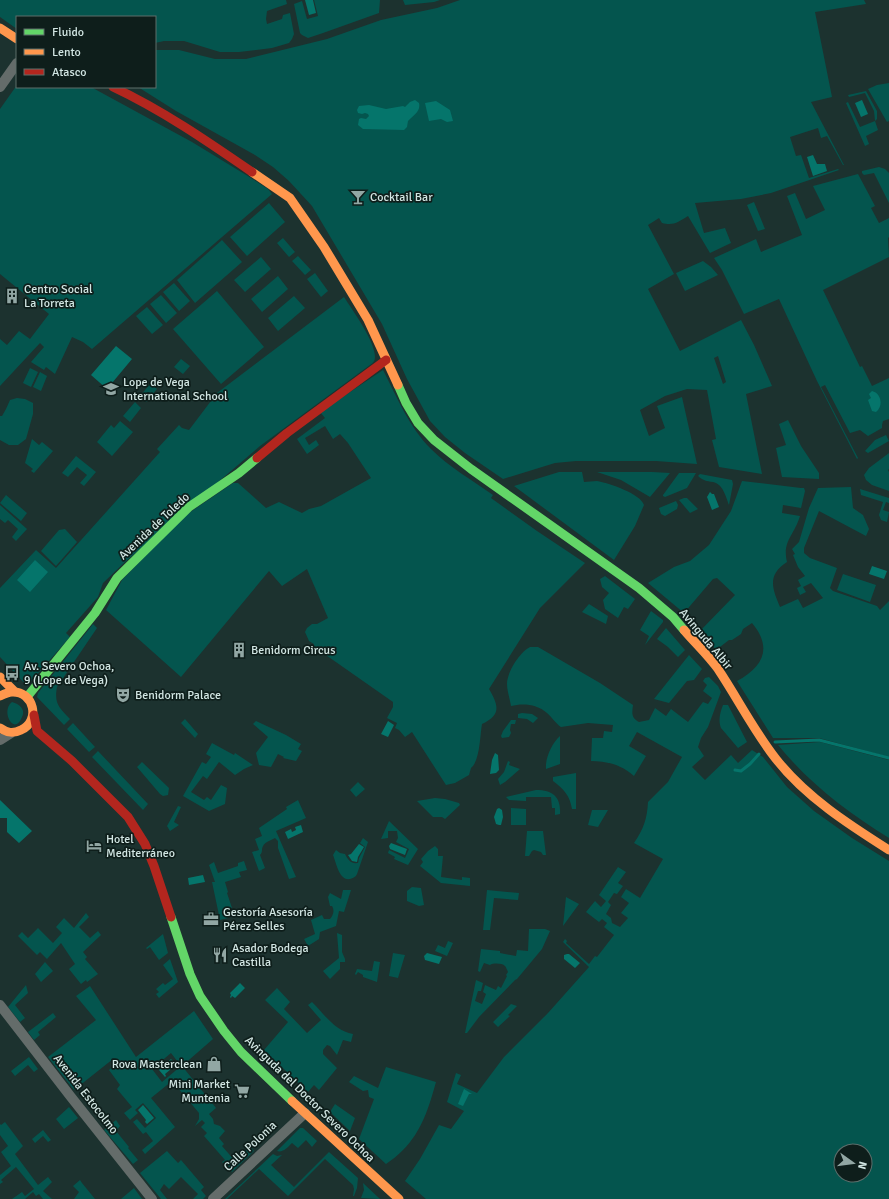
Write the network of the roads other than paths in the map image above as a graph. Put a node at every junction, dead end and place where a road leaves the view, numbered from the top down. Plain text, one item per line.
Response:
1 (0, 28) edge
2 (16, 38) edge
3 (16, 64) edge
4 (0, 87) edge
5 (115, 88) edge
6 (386, 360) junction
7 (0, 677) edge
8 (14, 691) junction
9 (0, 696) edge
10 (27, 697) junction
11 (34, 715) junction
12 (0, 728) edge
13 (22, 731) junction
14 (37, 731) junction
15 (10, 733) junction
16 (0, 740) edge
17 (889, 850) edge
18 (0, 1005) edge
19 (305, 1113) junction
20 (152, 1199) edge
21 (213, 1199) edge
22 (399, 1199) edge

1 - 2 street
3 - 4 street
5 - 6 street, Avinguda Albir
6 - 10 street, Avenida de Toledo
6 - 17 street, Avinguda Albir
7 - 8 street
8 - 9 street
8 - 10 street
10 - 11 street
11 - 13 street
11 - 14 street
12 - 15 street
13 - 14 street
13 - 15 street
14 - 19 street, Avinguda del Doctor Severo Ochoa
15 - 16 street
18 - 20 street, Avenida Estocolmo
19 - 21 street, Calle Polonia
19 - 22 street, Avinguda del Doctor Severo Ochoa

